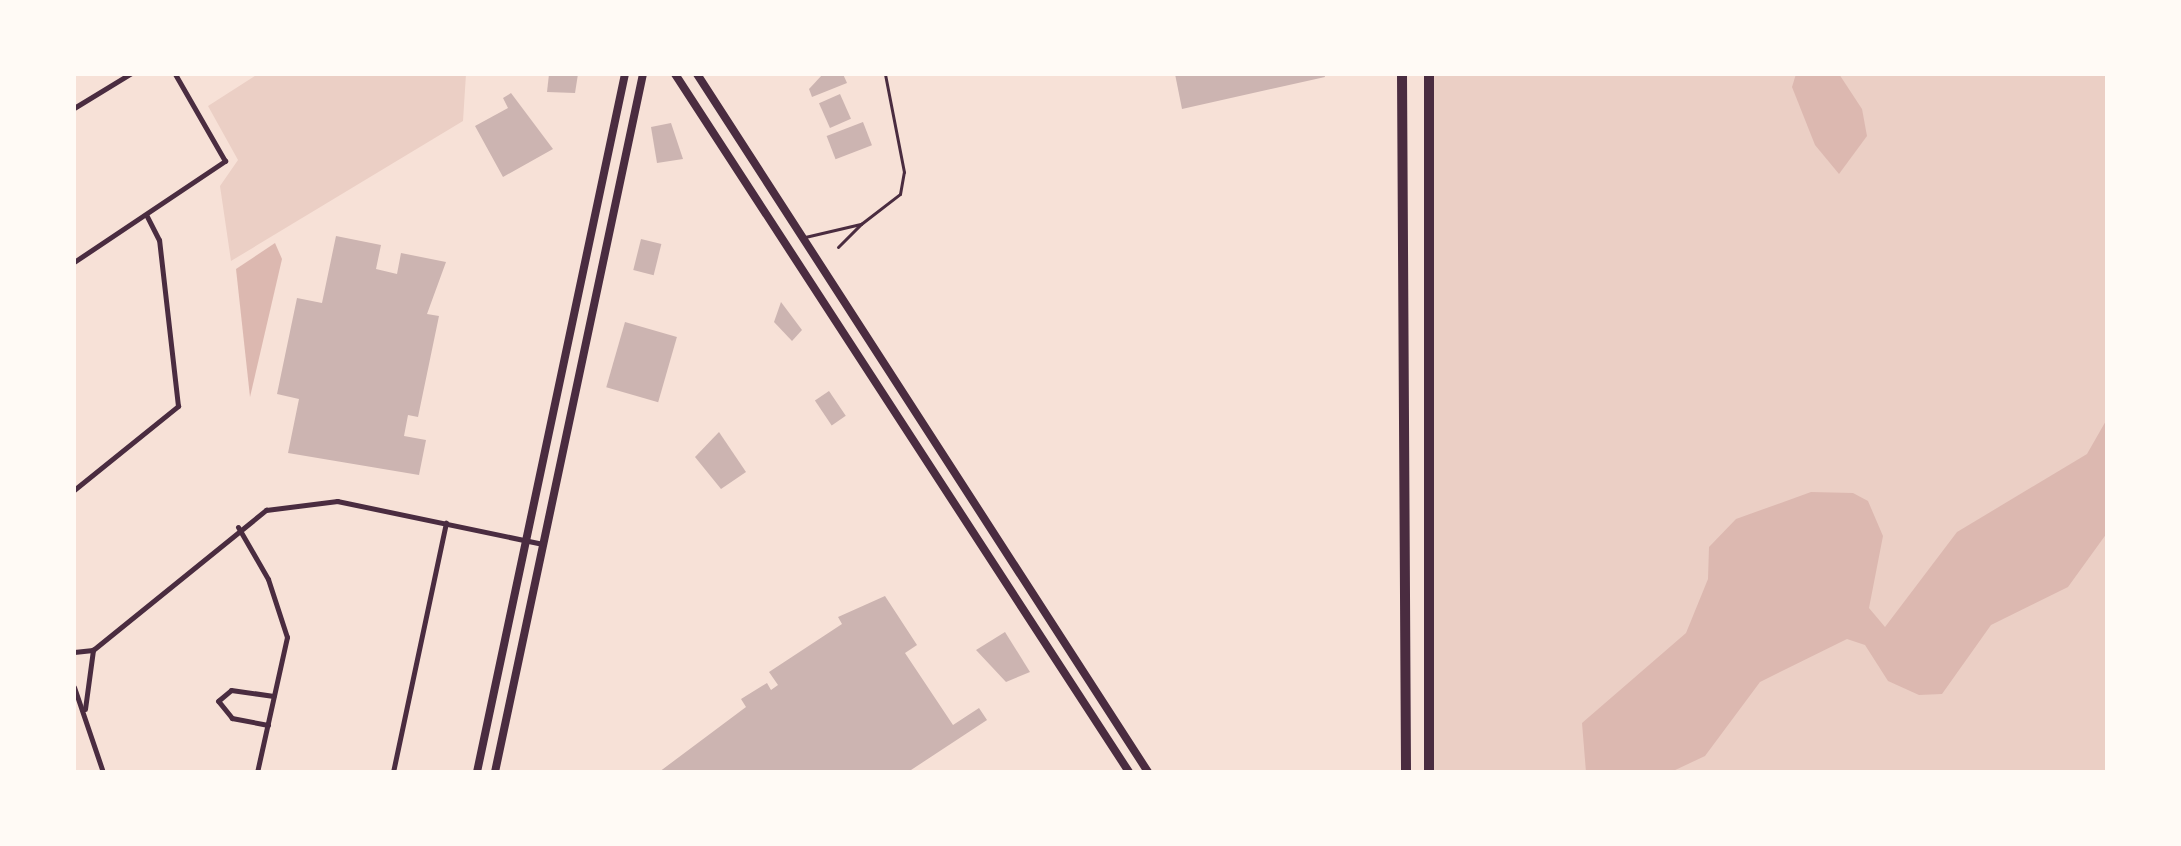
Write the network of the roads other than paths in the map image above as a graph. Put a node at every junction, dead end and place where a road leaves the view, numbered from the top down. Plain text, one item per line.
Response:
1 (130, 74) edge
2 (175, 74) edge
3 (625, 74) edge
4 (643, 74) edge
5 (675, 74) edge
6 (697, 74) edge
7 (885, 74) edge
8 (1402, 74) edge
9 (1429, 74) edge
10 (74, 108) edge
11 (147, 216) junction
12 (861, 224) junction
13 (803, 236) junction
14 (838, 247) dead end
15 (74, 262) edge
16 (74, 490) edge
17 (447, 522) junction
18 (238, 527) junction
19 (526, 539) junction
20 (542, 544) junction
21 (93, 650) junction
22 (74, 652) edge
23 (74, 687) edge
24 (274, 696) junction
25 (85, 709) junction
26 (268, 725) junction
27 (103, 772) edge
28 (257, 772) edge
29 (393, 772) edge
30 (477, 772) edge
31 (495, 772) edge
32 (1129, 772) edge
33 (1148, 772) edge
34 (1406, 772) edge
35 (1429, 772) edge

1 - 10 street
2 - 11 street
3 - 19 main road
4 - 20 main road
5 - 32 main road
6 - 13 main road
7 - 12 lane
8 - 34 highway
9 - 35 highway
11 - 15 street
11 - 16 street
12 - 13 lane
12 - 14 lane
13 - 33 main road
17 - 18 street
17 - 19 street
17 - 29 street
18 - 21 street
18 - 24 street
19 - 20 street
19 - 30 main road
20 - 31 main road
21 - 22 street
21 - 25 street
23 - 25 street
24 - 26 street
24 - 26 street
25 - 27 street
26 - 28 street

